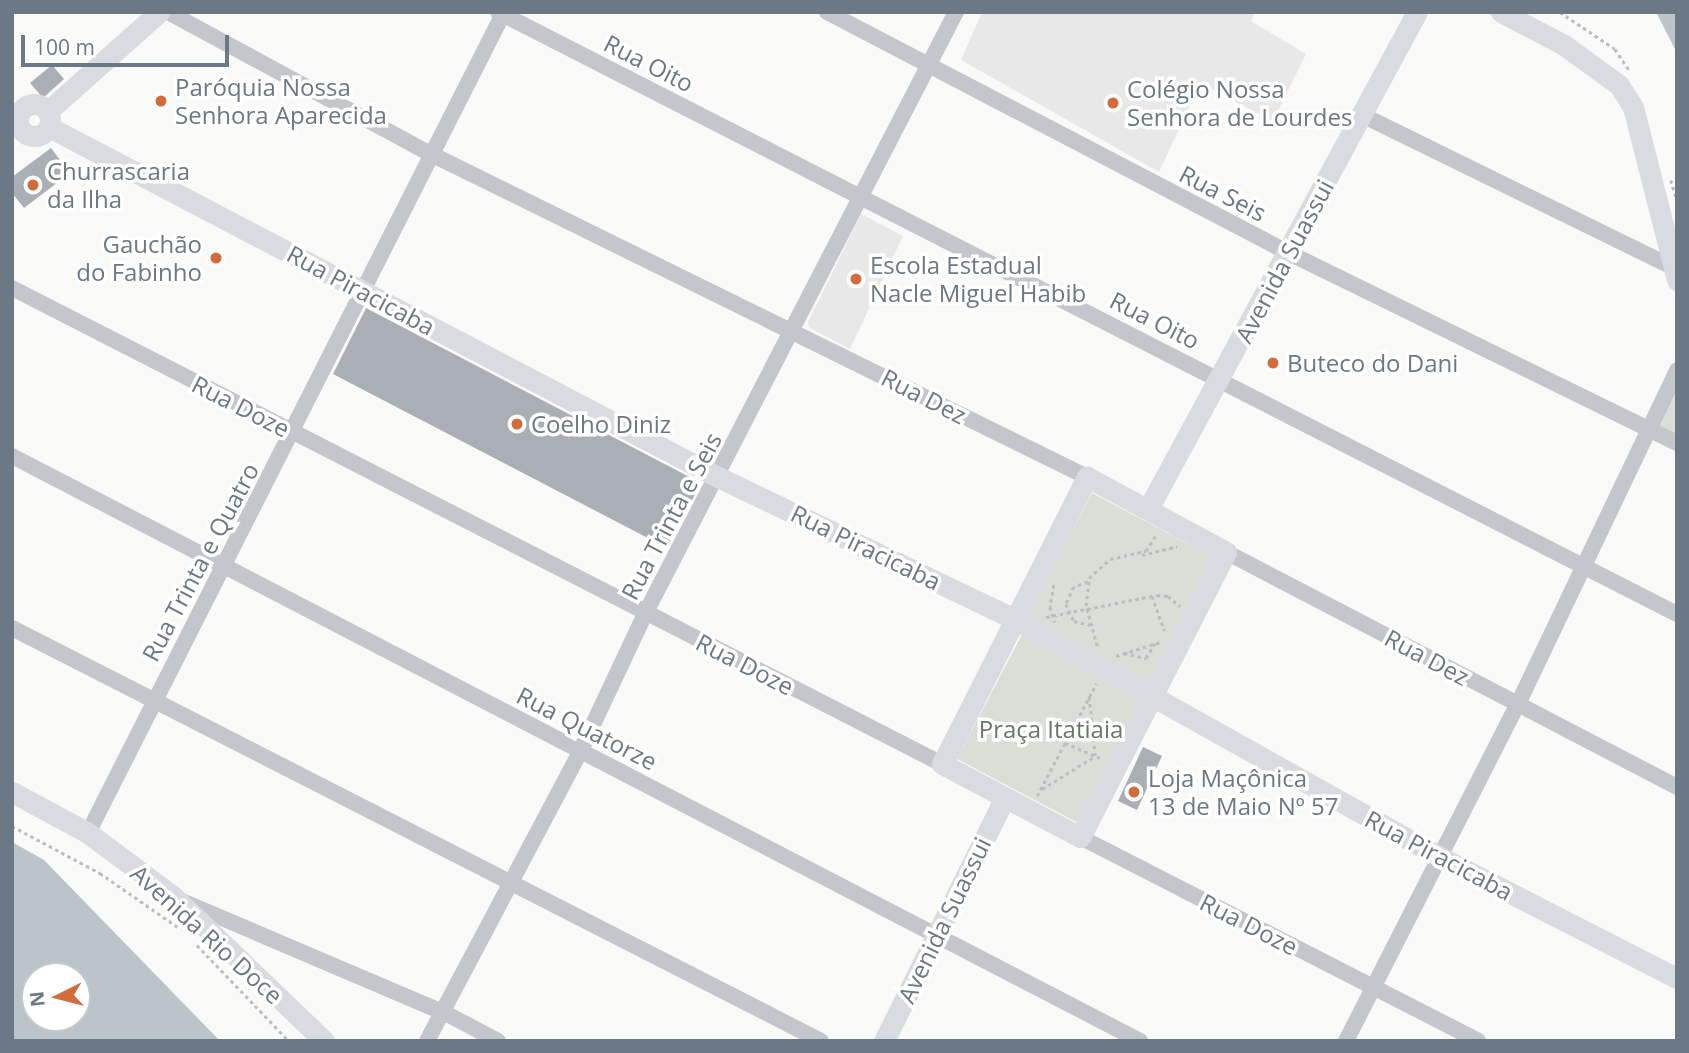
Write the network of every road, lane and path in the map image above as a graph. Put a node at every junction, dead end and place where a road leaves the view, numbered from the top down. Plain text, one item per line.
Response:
1 (159, 12) edge
2 (168, 12) edge
3 (827, 12) edge
4 (956, 12) edge
5 (1416, 12) edge
6 (1502, 12) edge
7 (502, 13) edge
8 (928, 66) junction
9 (1360, 114) junction
10 (48, 119) junction
11 (17, 120) edge
12 (433, 155) junction
13 (862, 197) junction
14 (1289, 253) junction
15 (1675, 273) edge
16 (12, 288) edge
17 (364, 291) junction
18 (793, 331) junction
19 (1677, 370) edge
20 (1222, 379) junction
21 (1648, 427) junction
22 (295, 434) junction
23 (1677, 443) edge
24 (12, 456) edge
25 (718, 477) junction
26 (1087, 477) junction
27 (1148, 509) junction
28 (1156, 535) dead end
29 (1179, 546) dead end
30 (1226, 552) junction
31 (1139, 556) junction
32 (1582, 564) junction
33 (222, 569) junction
34 (1088, 582) junction
35 (1054, 585) dead end
36 (1152, 596) junction
37 (1086, 607) junction
38 (1066, 610) junction
39 (1184, 610) dead end
40 (645, 614) junction
41 (1677, 614) edge
42 (1051, 615) junction
43 (1026, 619) junction
44 (1091, 625) junction
45 (12, 628) edge
46 (1059, 630) dead end
47 (1156, 643) junction
48 (1124, 653) junction
49 (1104, 660) junction
50 (1089, 696) junction
51 (1152, 696) junction
52 (153, 700) junction
53 (1518, 704) junction
54 (1065, 743) junction
55 (581, 750) junction
56 (1095, 756) junction
57 (942, 764) junction
58 (1117, 765) junction
59 (1677, 787) edge
60 (1039, 791) junction
61 (12, 792) edge
62 (1004, 799) junction
63 (1028, 811) junction
64 (12, 826) edge
65 (88, 833) junction
66 (1080, 837) junction
67 (1442, 858) junction
68 (510, 882) junction
69 (174, 897) junction
70 (183, 930) dead end
71 (936, 937) junction
72 (192, 940) dead end
73 (1677, 978) edge
74 (1373, 988) junction
75 (444, 1013) junction
76 (289, 1041) edge
77 (324, 1041) edge
78 (427, 1041) edge
79 (498, 1041) edge
80 (821, 1041) edge
81 (884, 1041) edge
82 (1140, 1041) edge
83 (1346, 1041) edge
84 (1478, 1041) edge

1 - 10 street
2 - 12 street, Rua Dez
3 - 8 street, Rua Seis
4 - 8 street, Rua Trinta e Seis
5 - 9 street, Avenida Suassui
6 - 15 street
7 - 12 street, Rua Trinta e Quatro
7 - 13 street, Rua Oito
8 - 13 street, Rua Trinta e Seis
8 - 14 street, Rua Seis
9 - 14 street, Avenida Suassui
9 - 15 street
10 - 11 street
10 - 11 street
10 - 17 street, Rua Piracicaba
12 - 17 street, Rua Trinta e Quatro
12 - 18 street, Rua Dez
13 - 18 street, Rua Trinta e Seis
13 - 20 street, Rua Oito
14 - 20 street, Avenida Suassui
14 - 21 street, Rua Seis
16 - 22 street, Rua Doze
17 - 22 street, Rua Trinta e Quatro
17 - 25 street, Rua Piracicaba
18 - 25 street, Rua Trinta e Seis
18 - 26 street, Rua Dez
19 - 21 street
20 - 27 street, Avenida Suassui
20 - 32 street, Rua Oito
21 - 23 street, Rua Seis
21 - 32 street
22 - 33 street, Rua Trinta e Quatro
22 - 40 street, Rua Doze
24 - 33 street, Rua Quatorze
25 - 40 street, Rua Trinta e Seis
25 - 43 street, Rua Piracicaba
26 - 27 street, Rua Dez
26 - 43 street
27 - 30 street, Rua Dez
28 - 31 path
29 - 31 path
30 - 51 street
30 - 53 street, Rua Dez
31 - 34 path
32 - 41 street, Rua Oito
32 - 53 street
33 - 52 street, Rua Trinta e Quatro
33 - 55 street, Rua Quatorze
34 - 37 path
34 - 38 path
35 - 42 path
36 - 37 path
36 - 39 path
36 - 47 path
37 - 38 path
37 - 44 path
38 - 42 path
38 - 44 path
40 - 55 street, Rua Trinta e Seis
40 - 57 street, Rua Doze
42 - 43 path
42 - 46 path
43 - 49 street, Rua Piracicaba
43 - 57 street
44 - 49 path
45 - 52 street
47 - 48 path
47 - 48 path
48 - 49 path
49 - 50 path
49 - 51 street, Rua Piracicaba
50 - 54 path
50 - 56 path
51 - 58 street
51 - 67 street, Rua Piracicaba
52 - 65 street, Rua Trinta e Quatro
52 - 68 street
53 - 59 street, Rua Dez
53 - 67 street
54 - 56 path
54 - 60 path
55 - 68 street, Rua Trinta e Seis
55 - 71 street, Rua Quatorze
56 - 58 path
56 - 60 path
57 - 62 street, Rua Doze
58 - 66 street
60 - 63 path
61 - 65 street, Avenida Rio Doce
62 - 63 street, Rua Doze
62 - 71 street, Avenida Suassui
63 - 66 street, Rua Doze
64 - 70 path
65 - 69 street, Avenida Rio Doce
66 - 74 street, Rua Doze
67 - 73 street, Rua Piracicaba
67 - 74 street
68 - 75 street, Rua Trinta e Seis
68 - 80 street
69 - 75 street
69 - 77 street, Avenida Rio Doce
71 - 81 street, Avenida Suassui
71 - 82 street, Rua Quatorze
72 - 76 path
74 - 83 street
74 - 84 street, Rua Doze
75 - 78 street, Rua Trinta e Seis
75 - 79 street

